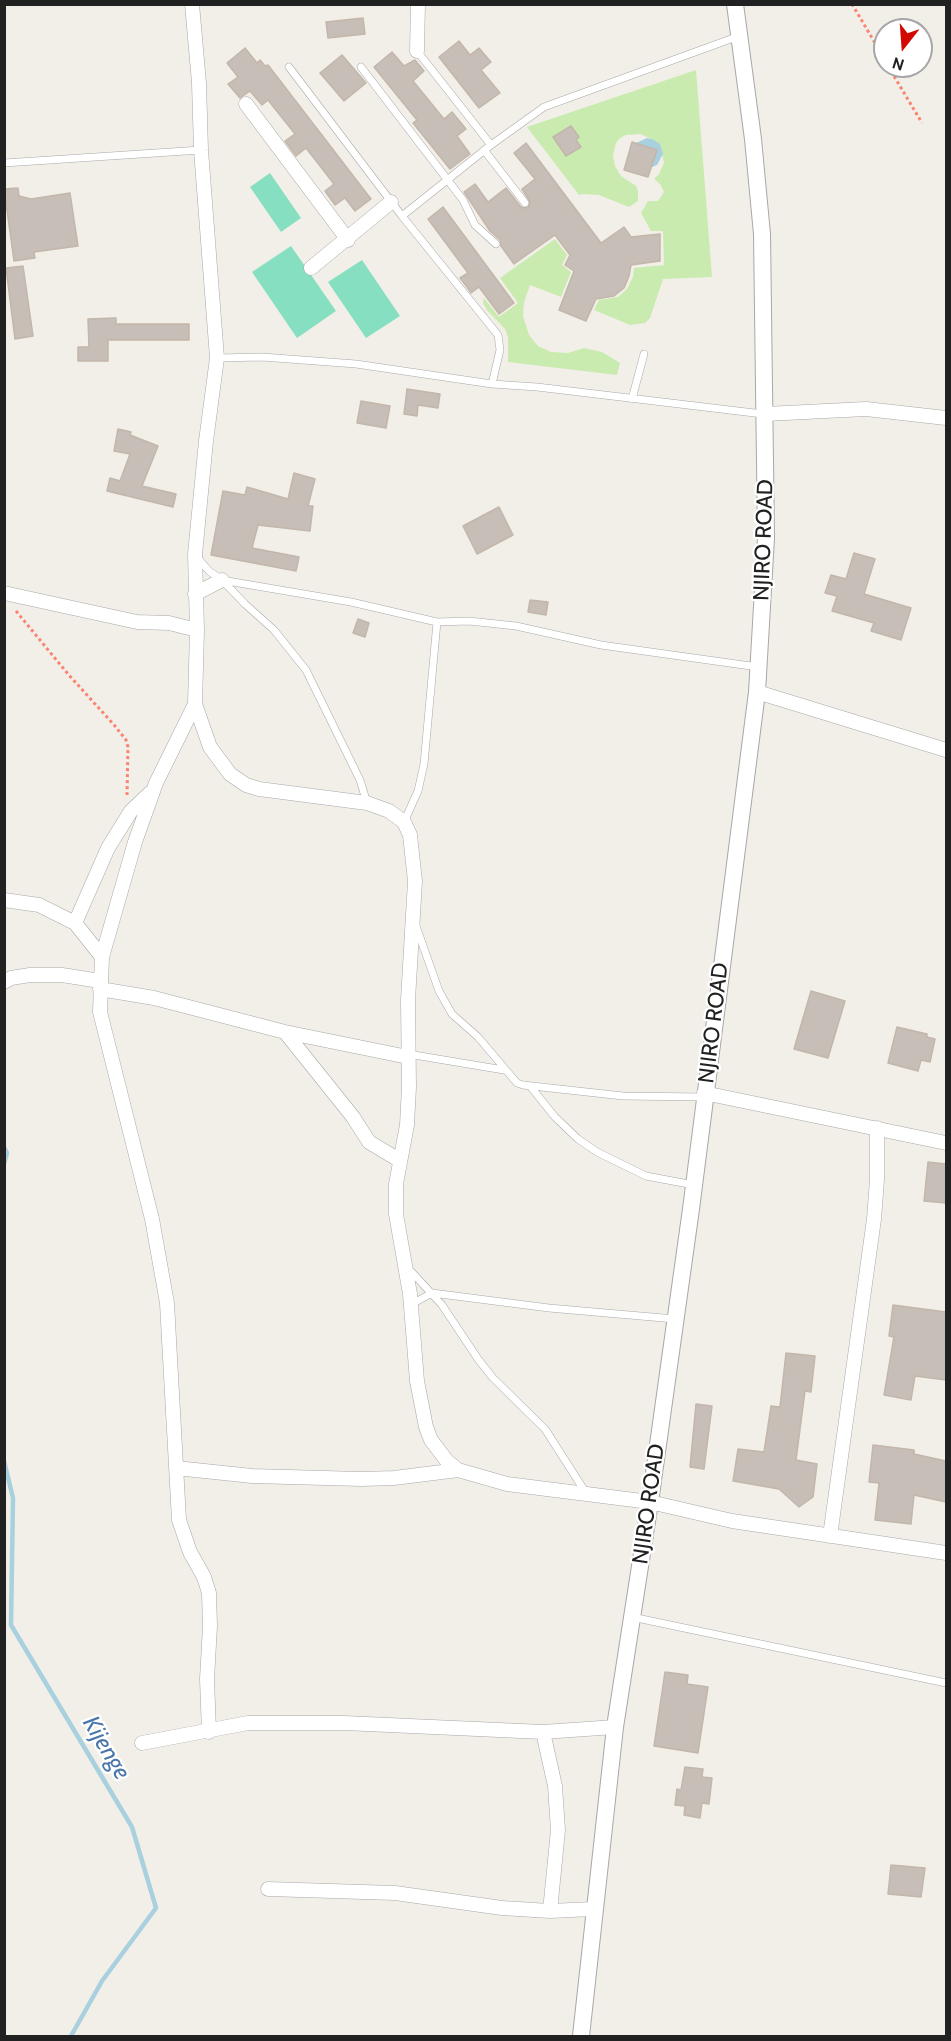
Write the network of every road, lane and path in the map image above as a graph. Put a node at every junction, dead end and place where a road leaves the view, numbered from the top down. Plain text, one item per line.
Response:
1 (192, 4) edge
2 (418, 4) edge
3 (735, 4) edge
4 (852, 4) edge
5 (739, 36) junction
6 (873, 40) edge
7 (417, 51) joint
8 (289, 67) dead end
9 (361, 67) dead end
10 (895, 78) edge
11 (246, 104) dead end
12 (922, 123) dead end
13 (488, 147) junction
14 (201, 150) junction
15 (4, 163) edge
16 (447, 180) junction
17 (391, 202) junction
18 (525, 203) dead end
19 (402, 216) junction
20 (348, 240) junction
21 (496, 244) dead end
22 (311, 268) dead end
23 (644, 354) dead end
24 (218, 358) junction
25 (492, 384) junction
26 (632, 399) junction
27 (765, 414) junction
28 (946, 418) edge
29 (195, 554) junction
30 (222, 580) junction
31 (195, 594) junction
32 (8, 599) edge
33 (437, 621) junction
34 (197, 630) junction
35 (758, 667) junction
36 (757, 692) junction
37 (195, 704) junction
38 (946, 750) edge
39 (154, 789) junction
40 (367, 803) junction
41 (131, 812) junction
42 (404, 822) junction
43 (4, 900) edge
44 (413, 916) junction
45 (75, 923) junction
46 (102, 957) junction
47 (4, 982) edge
48 (100, 985) junction
49 (285, 1032) junction
50 (408, 1056) junction
51 (504, 1070) junction
52 (530, 1086) junction
53 (704, 1095) junction
54 (878, 1128) junction
55 (946, 1143) edge
56 (399, 1160) junction
57 (694, 1185) junction
58 (405, 1265) junction
59 (432, 1293) junction
60 (410, 1305) junction
61 (675, 1319) junction
62 (176, 1468) junction
63 (458, 1470) junction
64 (586, 1493) junction
65 (650, 1502) junction
66 (830, 1536) junction
67 (946, 1553) edge
68 (632, 1617) junction
69 (946, 1683) edge
70 (615, 1727) junction
71 (209, 1732) junction
72 (543, 1732) junction
73 (142, 1743) dead end
74 (268, 1889) dead end
75 (593, 1910) junction
76 (550, 1911) junction
77 (581, 2037) edge

1 - 14 street
2 - 7 street
3 - 5 street, NJIRO ROAD
4 - 6 path
5 - 13 lane
5 - 27 street, NJIRO ROAD
7 - 13 lane
8 - 17 lane
9 - 16 lane
10 - 12 path
11 - 20 street
13 - 16 lane
13 - 18 lane
14 - 15 lane
14 - 24 street
16 - 19 lane
16 - 21 lane
17 - 19 lane
17 - 20 street
19 - 25 lane
20 - 22 street
23 - 26 lane
24 - 25 lane
24 - 29 street
25 - 26 lane
26 - 27 lane
27 - 28 street
27 - 35 street, NJIRO ROAD
29 - 30 lane
29 - 31 street
30 - 31 street
30 - 33 lane
30 - 40 lane
31 - 34 street
32 - 34 street
32 - 41 path
33 - 35 lane
33 - 42 lane
34 - 37 street
35 - 36 street, NJIRO ROAD
36 - 38 street
36 - 53 street, NJIRO ROAD
37 - 39 street
37 - 40 street
39 - 41 street
39 - 46 street
40 - 42 street
41 - 45 street
42 - 44 street
43 - 45 street
44 - 50 street
44 - 51 lane
45 - 46 street
46 - 48 street
47 - 48 street
48 - 49 street
48 - 62 street
49 - 50 street
49 - 56 street
50 - 51 lane
50 - 56 street
51 - 52 lane
52 - 53 lane
52 - 57 lane
53 - 54 street
53 - 57 street, NJIRO ROAD
54 - 55 street
54 - 66 street
56 - 58 street
57 - 61 street, NJIRO ROAD
58 - 59 lane
58 - 60 street
59 - 60 lane
59 - 61 lane
59 - 64 lane
60 - 63 street
61 - 65 street, NJIRO ROAD
62 - 63 street
62 - 71 street
63 - 64 street
64 - 65 street
65 - 66 street
65 - 68 street, NJIRO ROAD
66 - 67 street
68 - 69 lane
68 - 70 street, NJIRO ROAD
70 - 72 street
70 - 75 street, NJIRO ROAD
71 - 72 street
71 - 73 street
72 - 76 street
74 - 76 street
75 - 76 street
75 - 77 street, NJIRO ROAD

